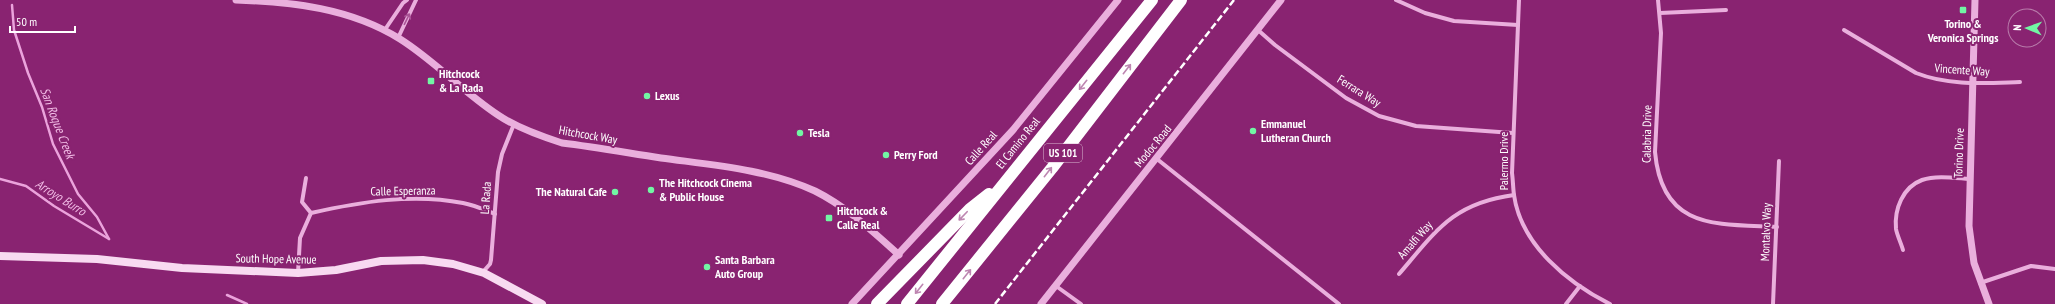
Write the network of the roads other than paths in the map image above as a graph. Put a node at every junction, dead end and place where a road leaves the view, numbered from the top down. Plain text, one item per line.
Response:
1 (236, 0) edge
2 (407, 0) edge
3 (416, 0) edge
4 (1118, 0) edge
5 (1152, 0) edge
6 (1180, 0) edge
7 (1281, 0) edge
8 (1396, 0) edge
9 (1519, 0) edge
10 (1658, 0) edge
11 (1975, 0) edge
12 (277, 1) edge
13 (291, 1) edge
14 (1726, 10) dead end
15 (1660, 13) junction
16 (1518, 25) junction
17 (1258, 30) junction
18 (1844, 30) dead end
19 (384, 31) junction
20 (398, 38) junction
21 (2020, 82) dead end
22 (1972, 83) junction
23 (514, 124) junction
24 (1513, 133) junction
25 (1157, 159) junction
26 (1779, 161) dead end
27 (306, 178) dead end
28 (1969, 179) junction
29 (1004, 182) junction
30 (1514, 195) junction
31 (311, 213) junction
32 (495, 214) junction
33 (1777, 227) junction
34 (1903, 250) dead end
35 (899, 255) junction
36 (0, 256) edge
37 (2055, 269) edge
38 (298, 273) junction
39 (482, 273) junction
40 (1400, 274) dead end
41 (1980, 283) junction
42 (1056, 286) junction
43 (1580, 286) junction
44 (542, 304) edge
45 (852, 304) edge
46 (877, 304) edge
47 (907, 304) edge
48 (942, 304) edge
49 (1041, 304) edge
50 (1081, 304) edge
51 (1339, 304) edge
52 (1566, 304) edge
53 (1610, 304) edge
54 (1773, 304) edge
55 (1990, 304) edge

1 - 12 street, Hitchcock Way
2 - 19 street
20 -> 3 street
4 - 35 street, Calle Real
5 -> 29 highway, El Camino Real / US 101
48 -> 6 highway, US 101
7 - 17 street, Modoc Road
8 - 16 street
9 - 16 street, Palermo Drive
10 - 15 street, Calabria Drive
11 - 22 street, Torino Drive
12 - 13 street, Hitchcock Way
13 - 19 street, Hitchcock Way
14 - 15 street
15 - 33 street, Calabria Drive
16 - 24 street, Palermo Drive
17 - 24 street, Ferrara Way
17 - 25 street, Modoc Road
18 - 22 street, Vincente Way
19 - 20 street, Hitchcock Way
20 - 23 street, Hitchcock Way
21 - 22 street, Vincente Way
22 - 28 street, Torino Drive
23 - 32 street, La Rada
23 - 35 street, Hitchcock Way
24 - 30 street, Palermo Drive
25 - 42 street, Modoc Road
25 - 51 street
26 - 33 street, Montalvo Way
27 - 31 street
28 - 34 street
28 - 41 street, Torino Drive
29 -> 46 highway
29 -> 47 highway, El Camino Real / US 101
30 - 40 street, Amalfi Way
30 - 43 street, Palermo Drive
31 - 32 street, Calle Esperanza
31 - 38 street
32 - 39 street, La Rada
33 - 54 street, Montalvo Way
35 - 45 street, Calle Real
36 - 38 main road, South Hope Avenue
37 - 41 street
38 - 39 main road, South Hope Avenue
39 - 44 main road, South Hope Avenue
41 - 55 street, Torino Drive
42 - 49 street, Modoc Road
42 - 50 street
43 - 52 street
43 - 53 street, Palermo Drive

